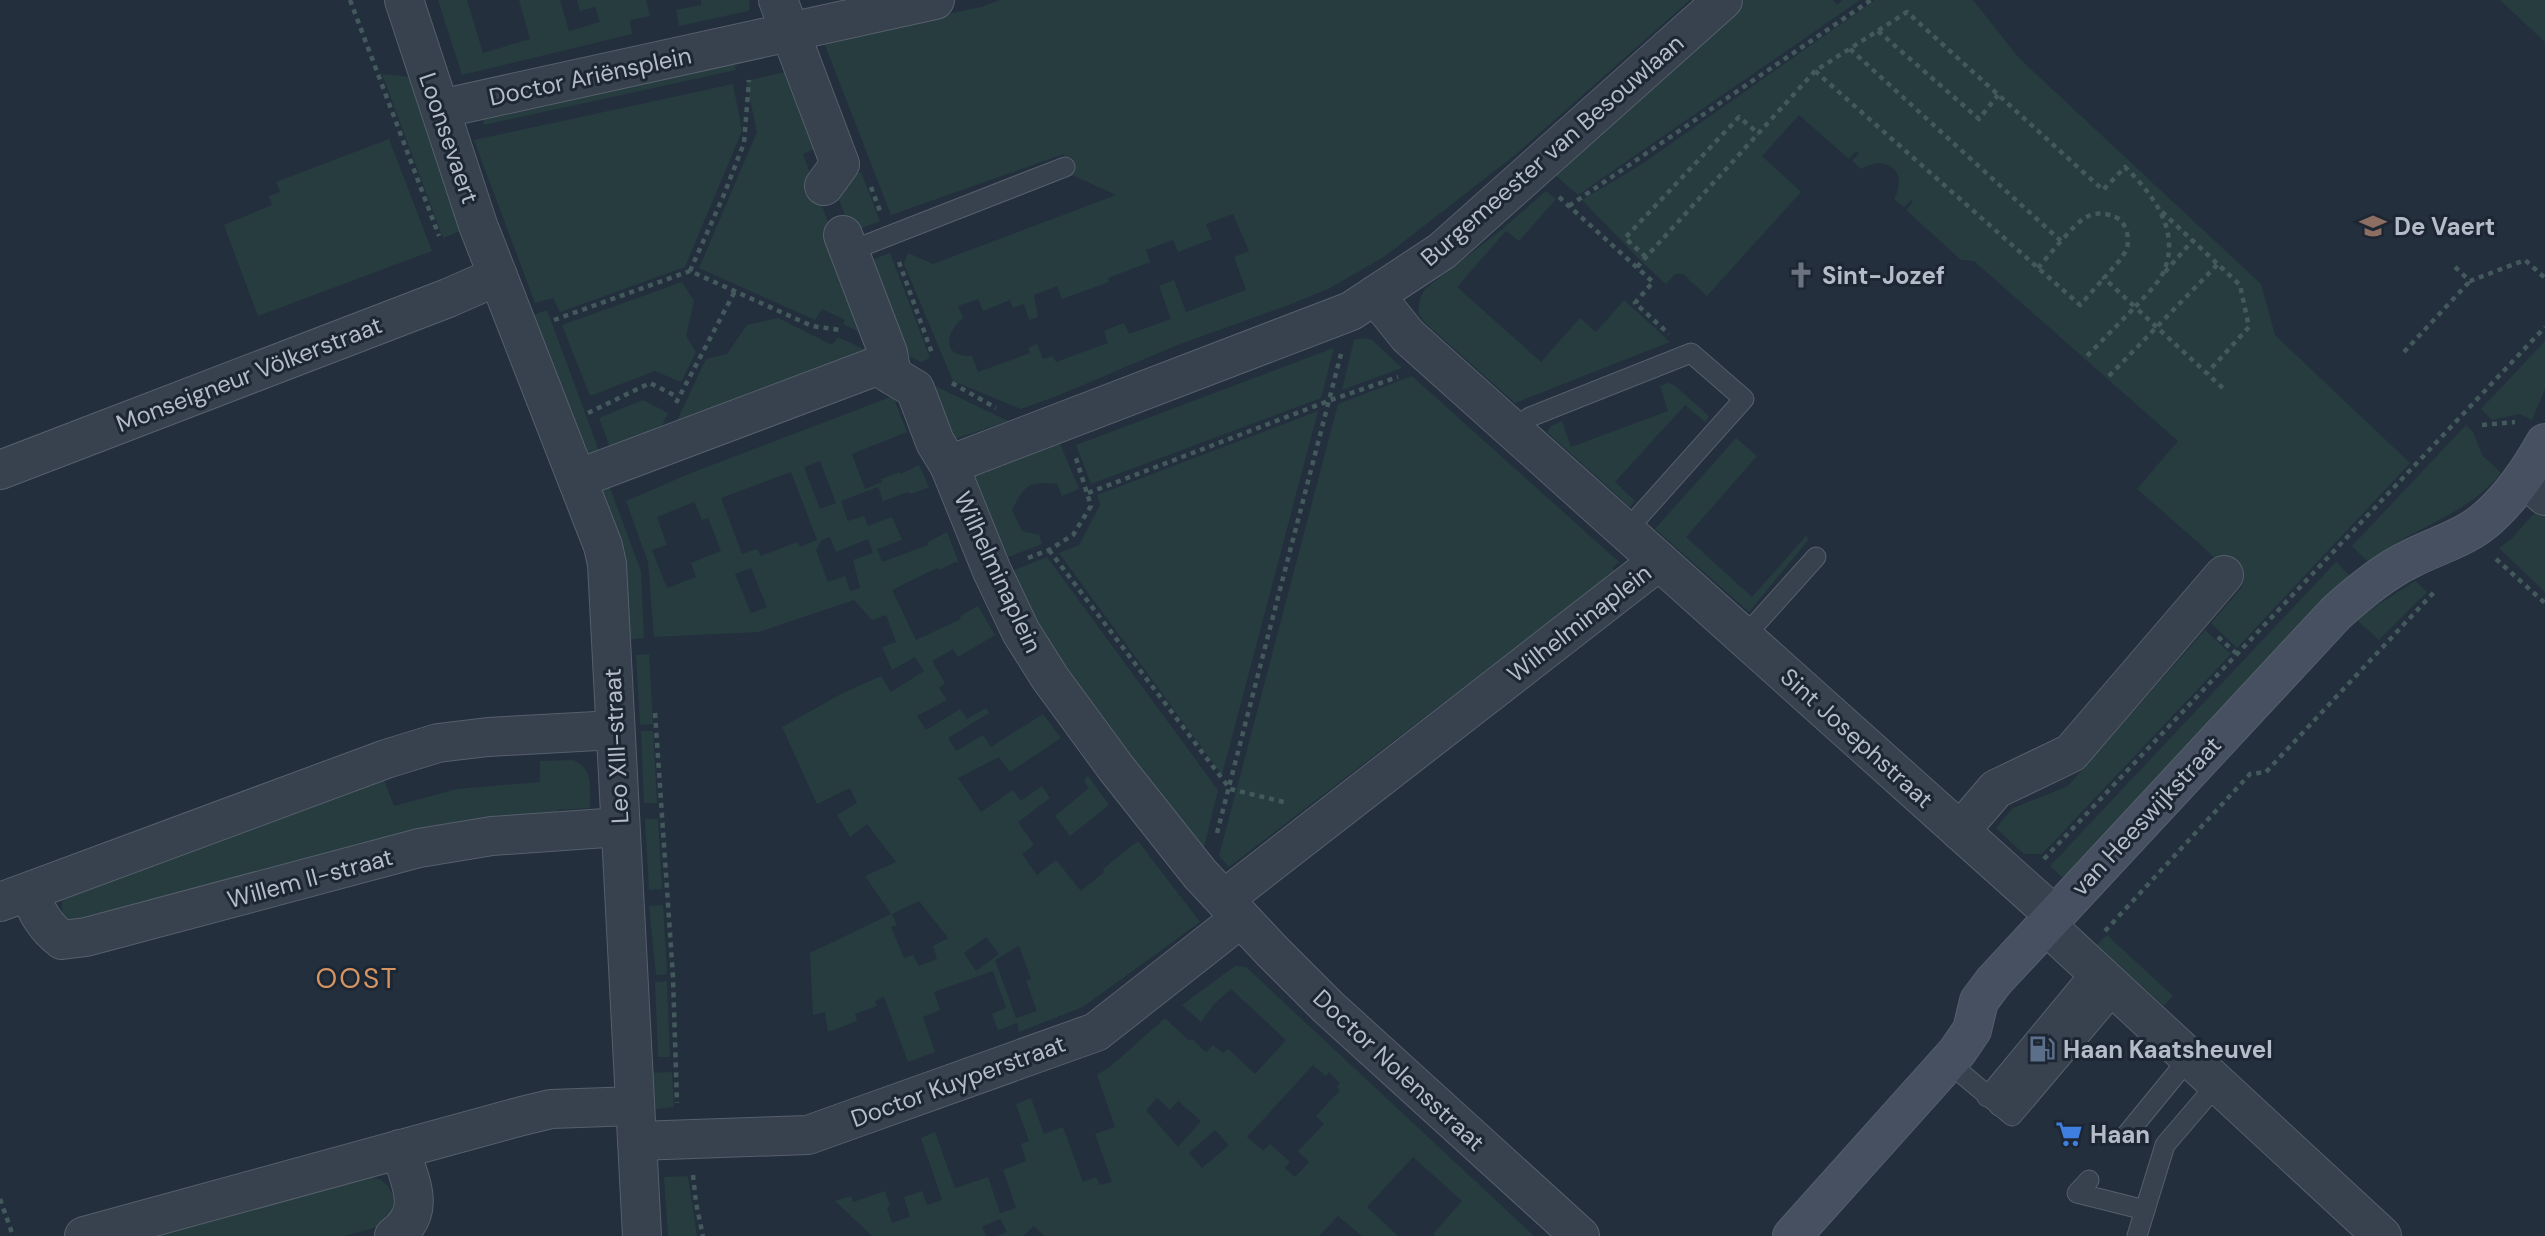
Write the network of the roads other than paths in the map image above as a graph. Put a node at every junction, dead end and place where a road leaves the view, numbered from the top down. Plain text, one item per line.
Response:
1 (404, 0) edge
2 (935, 0) edge
3 (1723, 0) edge
4 (784, 16) edge
5 (440, 109) junction
6 (1065, 167) dead end
7 (824, 186) dead end
8 (846, 243) joint
9 (498, 276) junction
10 (1363, 303) junction
11 (890, 364) junction
12 (1514, 431) junction
13 (2545, 443) edge
14 (949, 465) junction
15 (0, 470) edge
16 (576, 479) junction
17 (2535, 487) edge
18 (1626, 531) junction
19 (1816, 557) dead end
20 (1659, 561) junction
21 (2224, 575) dead end
22 (1744, 637) junction
23 (615, 730) junction
24 (620, 827) junction
25 (1960, 831) junction
26 (15, 897) edge
27 (1223, 898) junction
28 (2050, 920) junction
29 (2099, 974) junction
30 (2190, 1057) junction
31 (1948, 1062) junction
32 (2218, 1083) junction
33 (1993, 1101) junction
34 (636, 1123) junction
35 (2132, 1128) dead end
36 (400, 1149) junction
37 (2083, 1186) dead end
38 (2145, 1210) junction
39 (125, 1231) edge
40 (84, 1236) edge
41 (394, 1236) edge
42 (642, 1236) edge
43 (1580, 1236) edge
44 (1792, 1236) edge
45 (2137, 1236) edge
46 (2382, 1236) edge

1 - 5 street, Loonsevaert
2 - 4 street, Doctor Ariënsplein
3 - 10 street, Burgemeester van Besouwlaan
4 - 5 street, Doctor Ariënsplein
4 - 7 street
5 - 9 street, Loonsevaert
6 - 8 lane
8 - 11 street
9 - 15 street, Monseigneur Völkerstraat
9 - 16 street, Leo XIII-straat
10 - 12 street, Wilhelminaplein
10 - 14 street, Wilhelminaplein
11 - 14 street, Wilhelminaplein
11 - 16 street
12 - 18 street, Wilhelminaplein
12 - 18 lane
13 - 17 street, van Heeswijkstraat
14 - 27 street, Wilhelminaplein
16 - 23 street, Leo XIII-straat
17 - 28 street, van Heeswijkstraat
18 - 20 street, Wilhelminaplein
19 - 22 lane
20 - 22 street, Sint Josephstraat
20 - 27 street, Wilhelminaplein
21 - 25 street
22 - 25 street, Sint Josephstraat
23 - 24 street, Leo XIII-straat
23 - 26 street, Willem II-straat
24 - 26 street, Willem II-straat
24 - 34 street, Leo XIII-straat
25 - 28 street, Sint Josephstraat
27 - 34 street, Doctor Kuyperstraat
27 - 43 street, Doctor Nolensstraat
28 - 29 street, Sint Josephstraat
28 - 31 street, van Heeswijkstraat
29 - 30 street, Sint Josephstraat
29 - 33 lane
29 - 33 lane
30 - 32 street, Sint Josephstraat
30 - 35 lane
31 - 33 lane
31 - 44 street, van Heeswijkstraat
32 - 38 lane
32 - 46 street, Sint Josephstraat
34 - 36 street, Doctor Kuyperstraat
34 - 42 street, Leo XIII-straat
36 - 39 street, Doctor Kuyperstraat
36 - 41 street
37 - 38 lane
38 - 45 lane
39 - 40 street, Doctor Kuyperstraat

